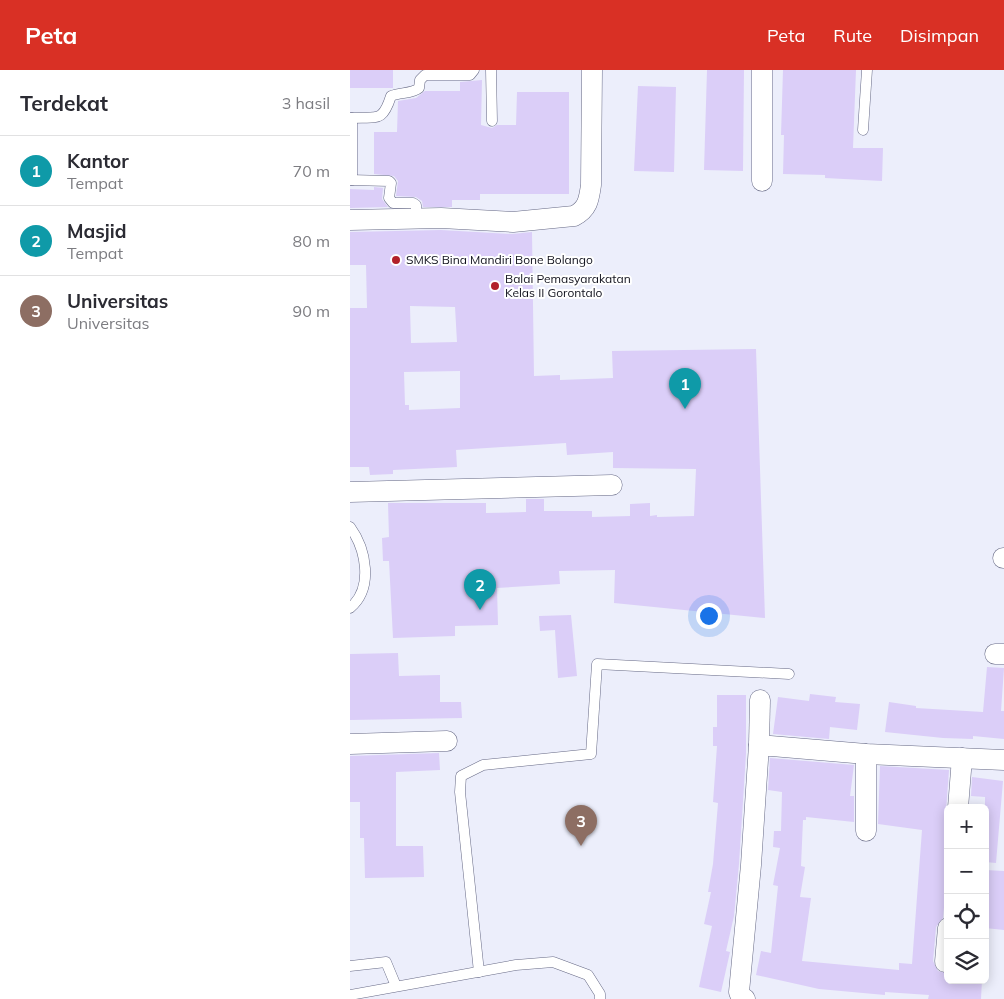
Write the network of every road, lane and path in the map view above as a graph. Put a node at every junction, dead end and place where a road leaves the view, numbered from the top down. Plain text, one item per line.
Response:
1 (474, 70) edge
2 (491, 70) edge
3 (592, 70) edge
4 (762, 70) edge
5 (867, 70) edge
6 (351, 118) edge
7 (492, 122) dead end
8 (863, 130) dead end
9 (351, 180) edge
10 (762, 181) dead end
11 (416, 218) junction
12 (350, 220) edge
13 (612, 485) dead end
14 (350, 492) edge
15 (350, 527) edge
16 (350, 608) edge
17 (789, 674) dead end
18 (760, 700) dead end
19 (447, 741) dead end
20 (350, 744) edge
21 (759, 746) junction
22 (866, 754) junction
23 (962, 758) junction
24 (1004, 760) edge
25 (958, 804) edge
26 (866, 831) dead end
27 (350, 966) edge
28 (479, 972) junction
29 (396, 986) junction
30 (350, 995) edge
31 (600, 999) edge
32 (745, 999) edge

1 - 6 lane
2 - 7 lane
3 - 11 street
4 - 10 street
5 - 8 lane
6 - 9 lane
9 - 11 lane
11 - 12 street
13 - 14 street
15 - 16 lane
17 - 28 lane
18 - 21 street
19 - 20 street
21 - 22 street
21 - 32 street
22 - 23 street
22 - 26 street
23 - 24 street
23 - 25 street
27 - 29 lane
28 - 29 lane
28 - 31 lane
29 - 30 lane

